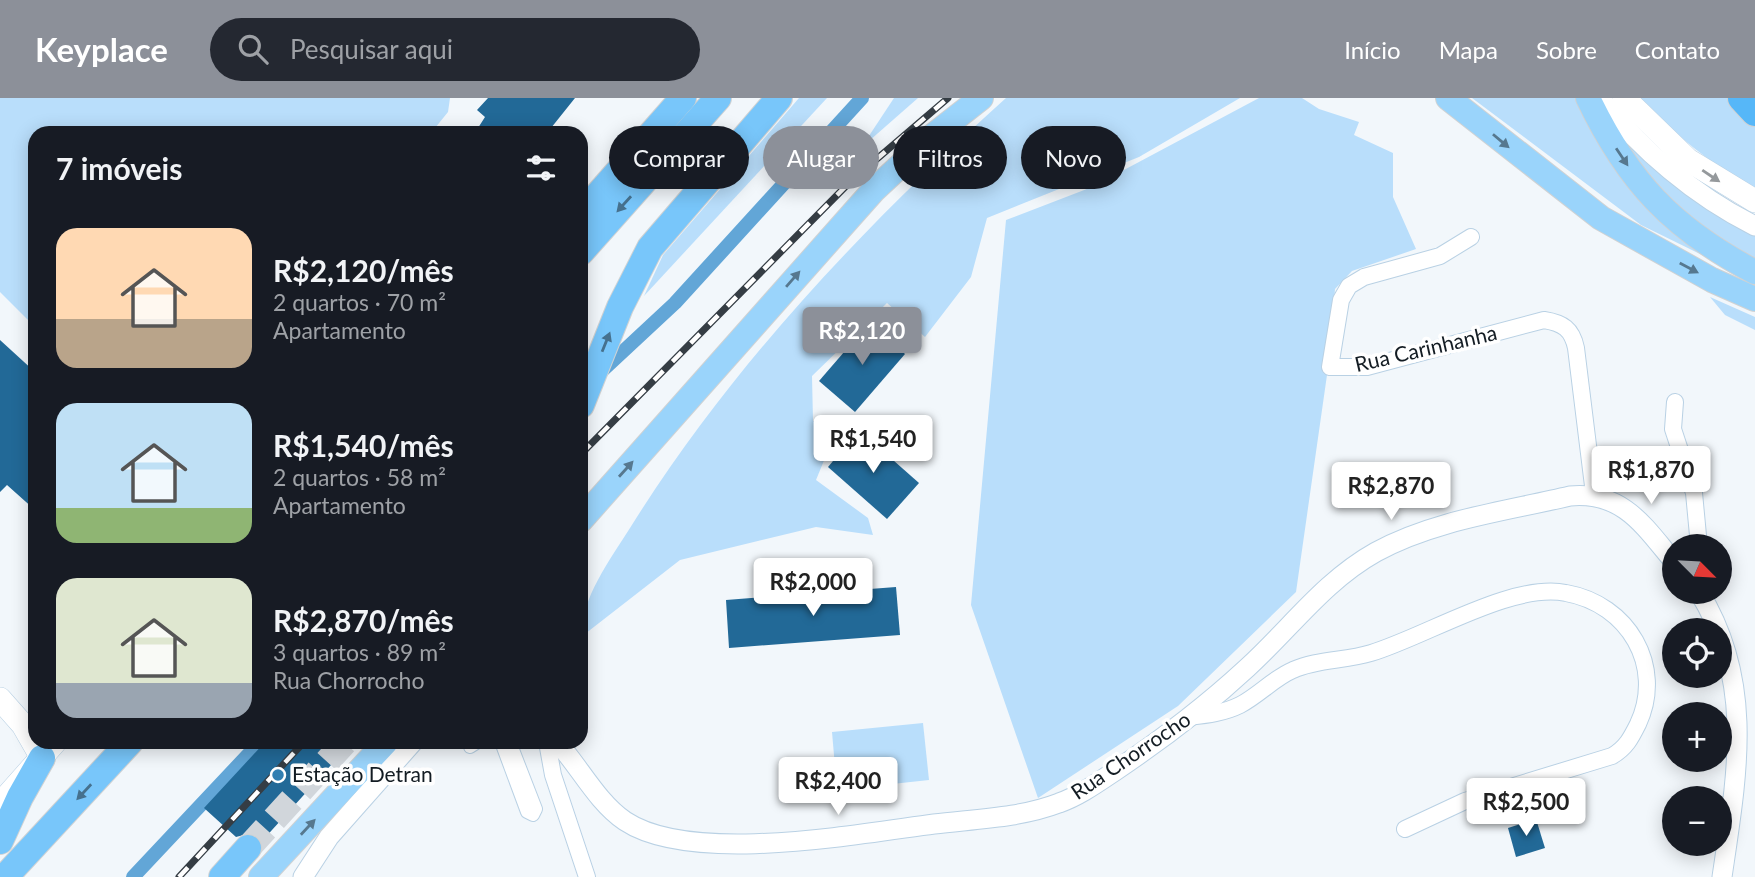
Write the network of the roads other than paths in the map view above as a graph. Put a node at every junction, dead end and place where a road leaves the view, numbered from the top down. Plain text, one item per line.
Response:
1 (683, 98) edge
2 (718, 98) edge
3 (779, 98) edge
4 (981, 98) edge
5 (1448, 98) edge
6 (1588, 98) edge
7 (1600, 98) edge
8 (1624, 98) edge
9 (1742, 98) edge
10 (1755, 112) edge
11 (1755, 201) edge
12 (588, 206) edge
13 (1755, 226) edge
14 (1471, 236) dead end
15 (588, 244) edge
16 (1755, 272) edge
17 (1755, 299) edge
18 (588, 387) edge
19 (1675, 401) dead end
20 (1594, 494) junction
21 (588, 512) edge
22 (1698, 534) edge
23 (1662, 548) edge
24 (1706, 604) edge
25 (0, 699) edge
26 (1189, 717) junction
27 (28, 727) edge
28 (124, 749) edge
29 (380, 749) edge
30 (407, 749) edge
31 (503, 749) edge
32 (513, 749) edge
33 (548, 749) edge
34 (563, 749) edge
35 (48, 750) edge
36 (0, 804) edge
37 (1405, 829) dead end
38 (0, 841) edge
39 (248, 848) tunnel mouth
40 (5, 877) edge
41 (222, 877) edge
42 (261, 877) edge
43 (303, 877) edge
44 (587, 877) edge
45 (1722, 877) edge

1 - 12 highway
2 -> 15 highway
18 -> 3 highway
21 -> 4 main road
5 -> 17 main road
6 -> 16 main road
7 - 13 street
8 -> 11 main road
9 - 10 highway
14 - 20 street, Rua Carinhanha
19 - 22 street
20 - 23 street
20 - 26 street, Rua Chorrocho
24 - 45 street
25 - 27 main road
26 - 34 street, Rua Chorrocho
26 - 37 street
28 -> 40 highway
42 -> 29 main road
30 - 43 street
31 - 32 street
33 - 44 street
35 - 36 main road
35 - 38 highway
39 - 41 highway

